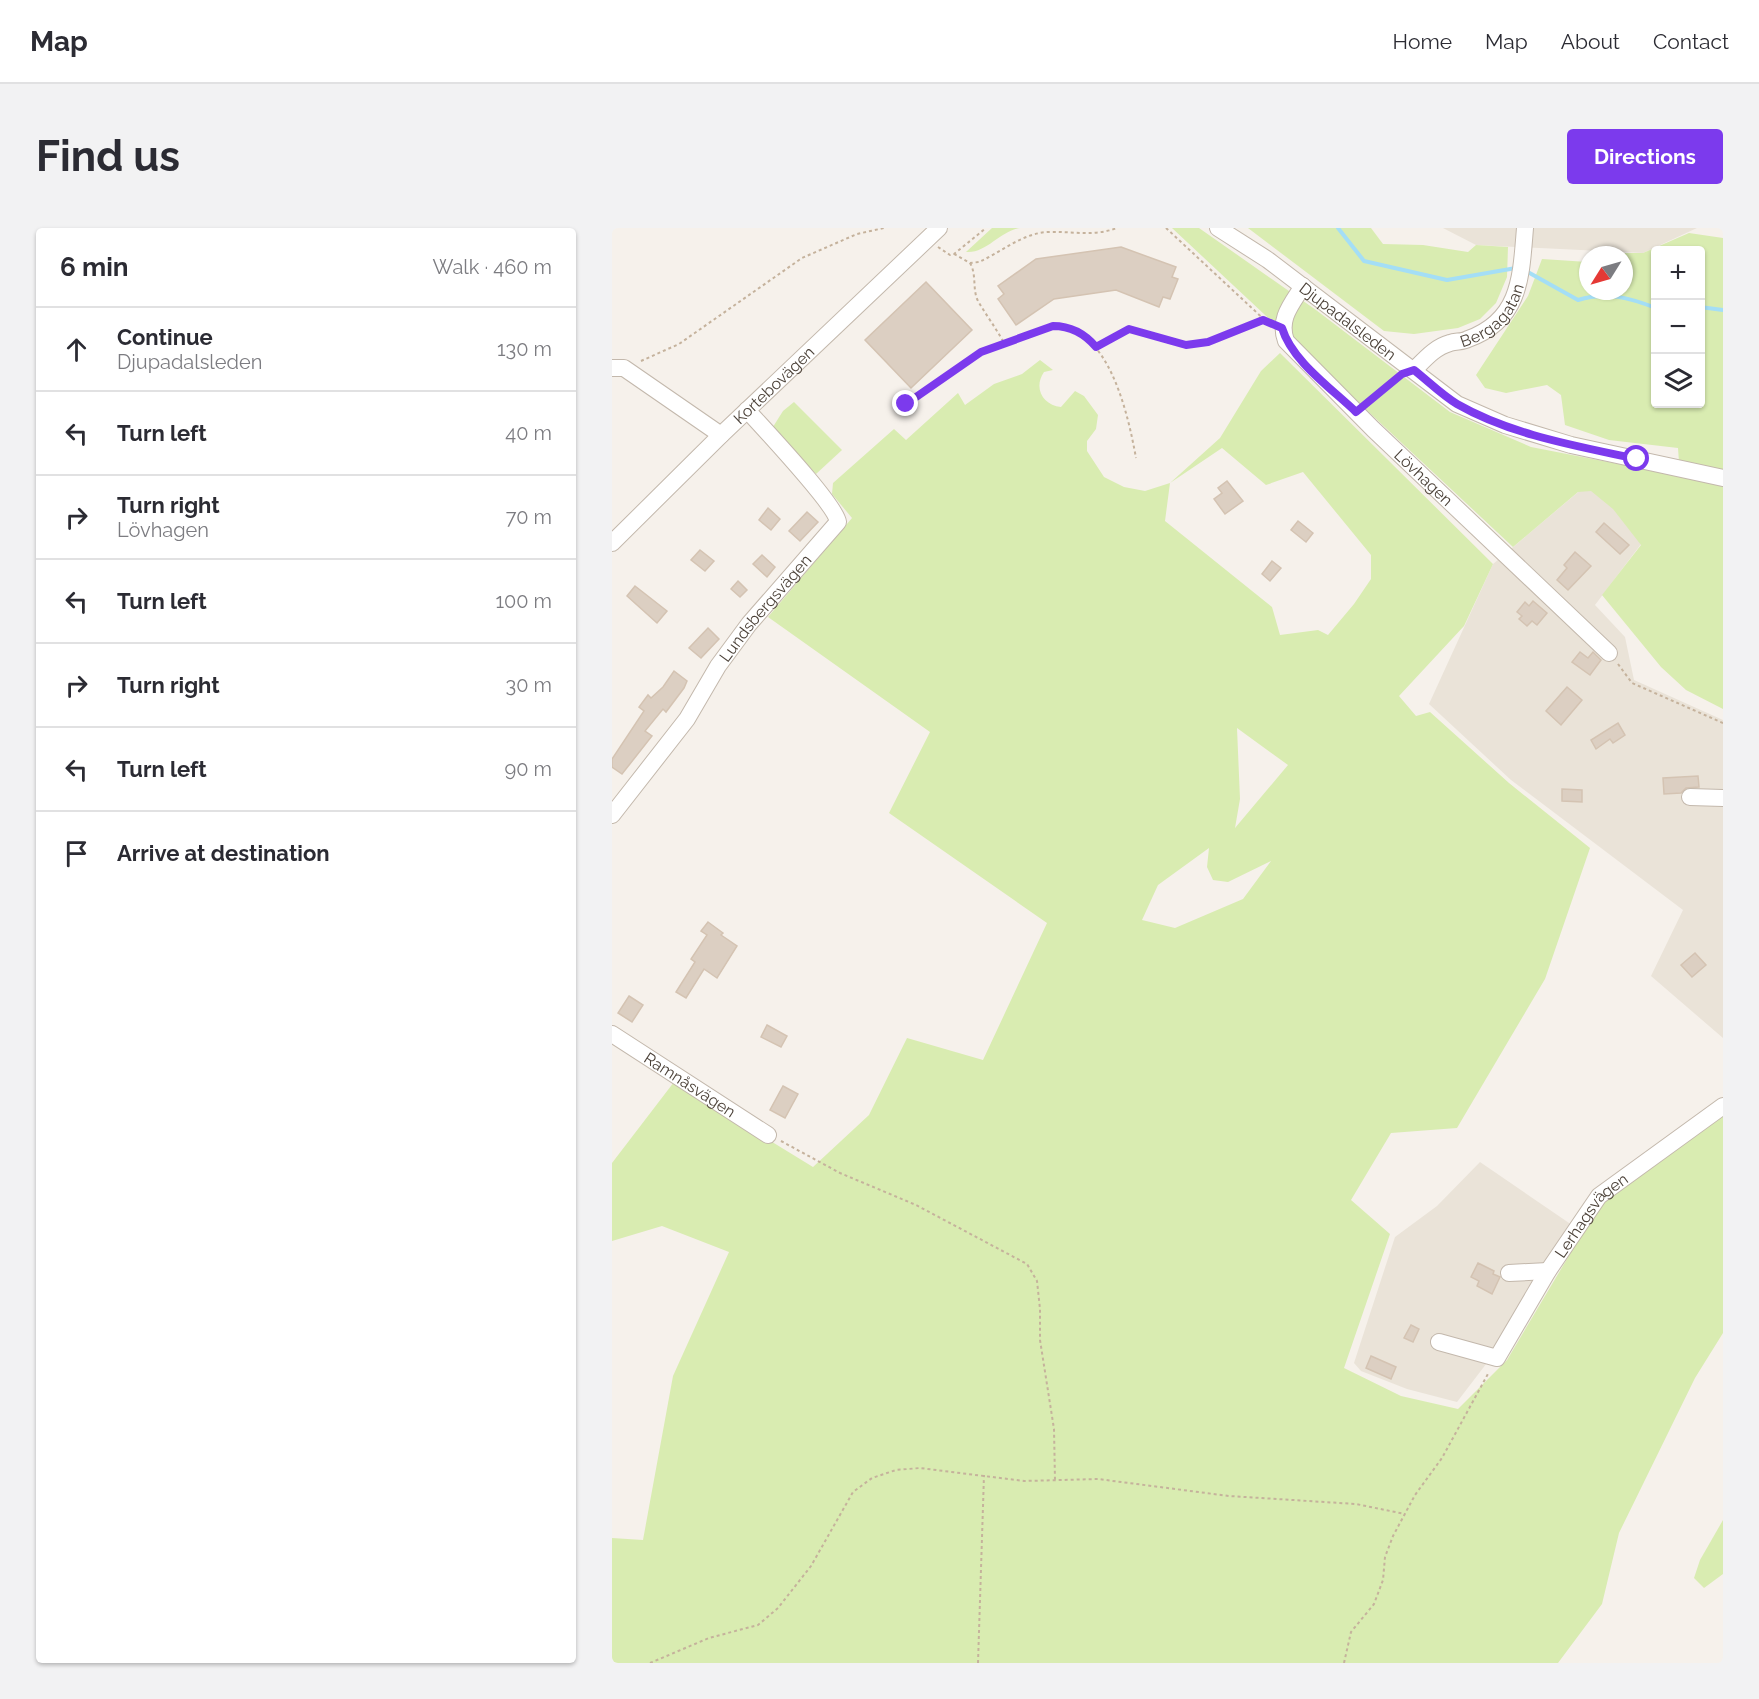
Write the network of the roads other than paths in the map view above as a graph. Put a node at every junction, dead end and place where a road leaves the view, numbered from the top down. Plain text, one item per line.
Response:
1 (1218, 228) edge
2 (1525, 228) edge
3 (934, 233) edge
4 (1303, 286) junction
5 (618, 368) edge
6 (1414, 370) junction
7 (747, 410) junction
8 (721, 435) junction
9 (1723, 478) edge
10 (612, 543) edge
11 (1609, 653) road end
12 (1690, 797) dead end
13 (1723, 798) edge
14 (612, 815) edge
15 (612, 1034) edge
16 (1723, 1106) edge
17 (768, 1134) road end
18 (1548, 1271) junction
19 (1509, 1273) dead end
20 (1439, 1342) dead end

1 - 4 street, Djupadalsleden
2 - 6 street, Bergagatan
3 - 7 street, Kortebovägen
4 - 6 street, Djupadalsleden
4 - 11 street, Lövhagen
5 - 8 street
6 - 9 street, Djupadalsleden
7 - 8 street, Kortebovägen
7 - 14 street, Lundsbergsvägen
8 - 10 street, Kortebovägen
12 - 13 street
15 - 17 street, Ramnåsvägen
16 - 18 street, Lerhagsvägen
18 - 19 street
18 - 20 street, Lerhagsvägen

